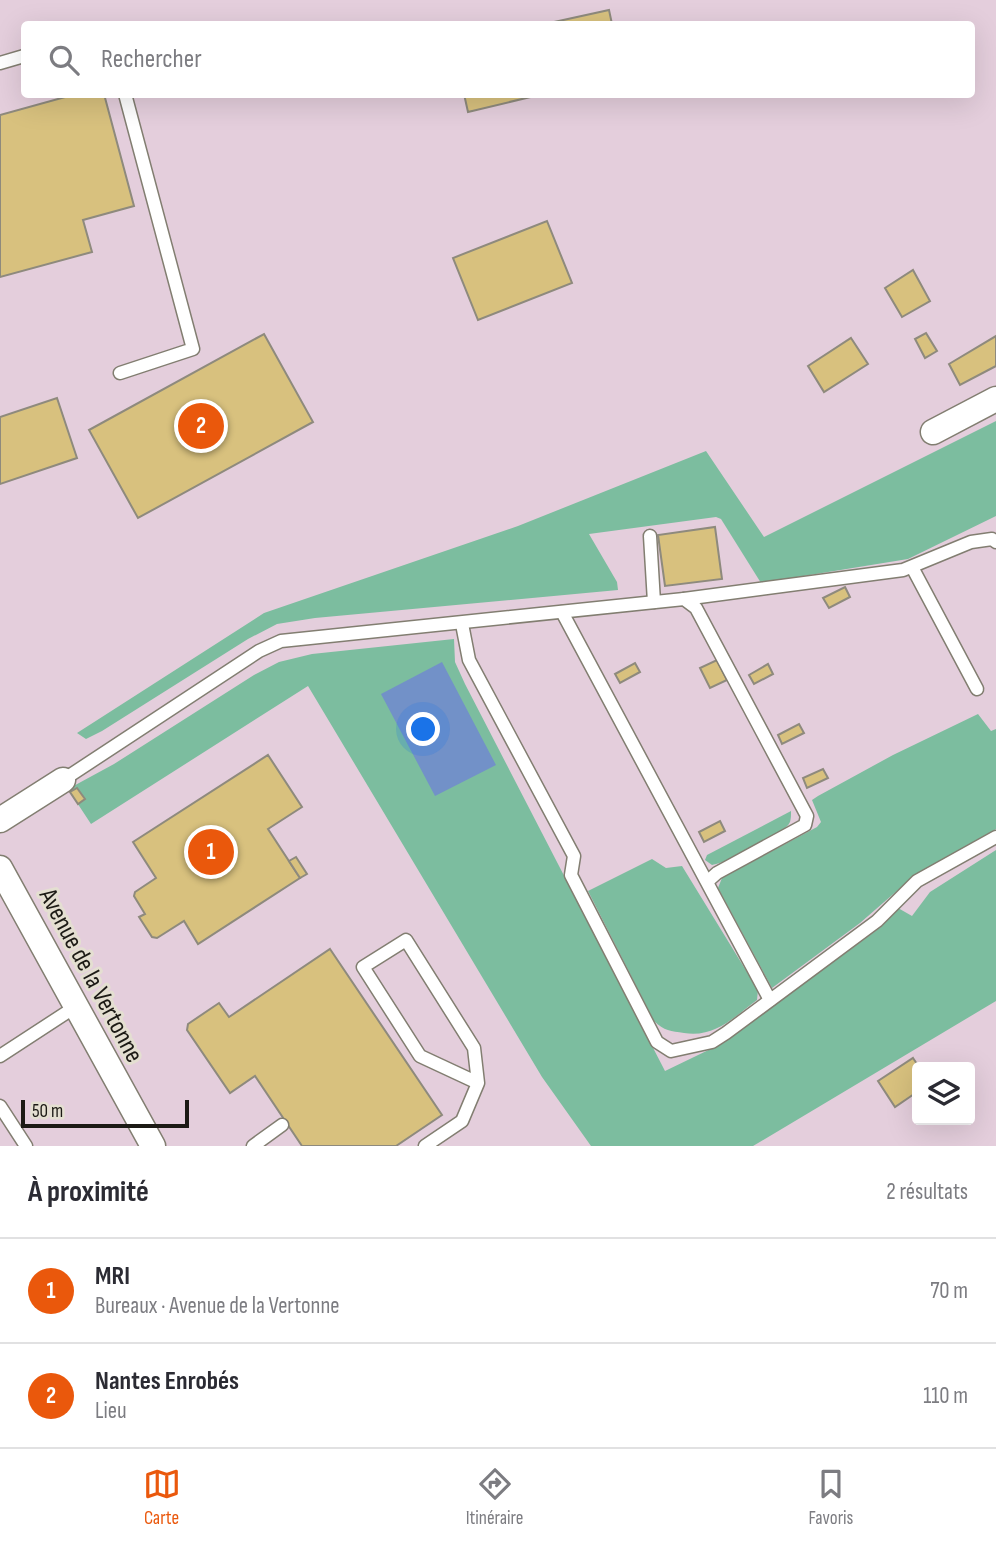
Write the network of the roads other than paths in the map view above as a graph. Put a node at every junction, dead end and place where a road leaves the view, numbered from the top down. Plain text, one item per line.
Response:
1 (21, 57) edge
2 (0, 63) edge
3 (126, 98) edge
4 (120, 373) dead end
5 (996, 399) edge
6 (933, 432) dead end
7 (650, 536) dead end
8 (996, 542) edge
9 (912, 567) junction
10 (684, 599) junction
11 (654, 602) junction
12 (562, 612) junction
13 (462, 624) junction
14 (977, 690) dead end
15 (63, 780) joint
16 (0, 820) edge
17 (996, 838) edge
18 (0, 868) edge
19 (708, 881) junction
20 (770, 1000) junction
21 (75, 1007) junction
22 (0, 1056) edge
23 (478, 1083) junction
24 (0, 1106) edge
25 (282, 1125) dead end
26 (26, 1146) edge
27 (153, 1146) edge
28 (253, 1146) edge
29 (425, 1146) edge

1 - 2 lane
3 - 4 lane
5 - 6 street
7 - 11 lane
8 - 9 lane
9 - 10 lane
9 - 14 lane
10 - 11 lane
10 - 19 lane
11 - 12 lane
12 - 13 lane
12 - 19 lane
13 - 15 lane
13 - 20 lane
15 - 16 street
17 - 20 lane
18 - 21 street, Avenue de la Vertonne
19 - 20 lane
21 - 22 lane
21 - 27 street, Avenue de la Vertonne
23 - 23 lane
23 - 29 lane
24 - 26 lane
25 - 28 lane

